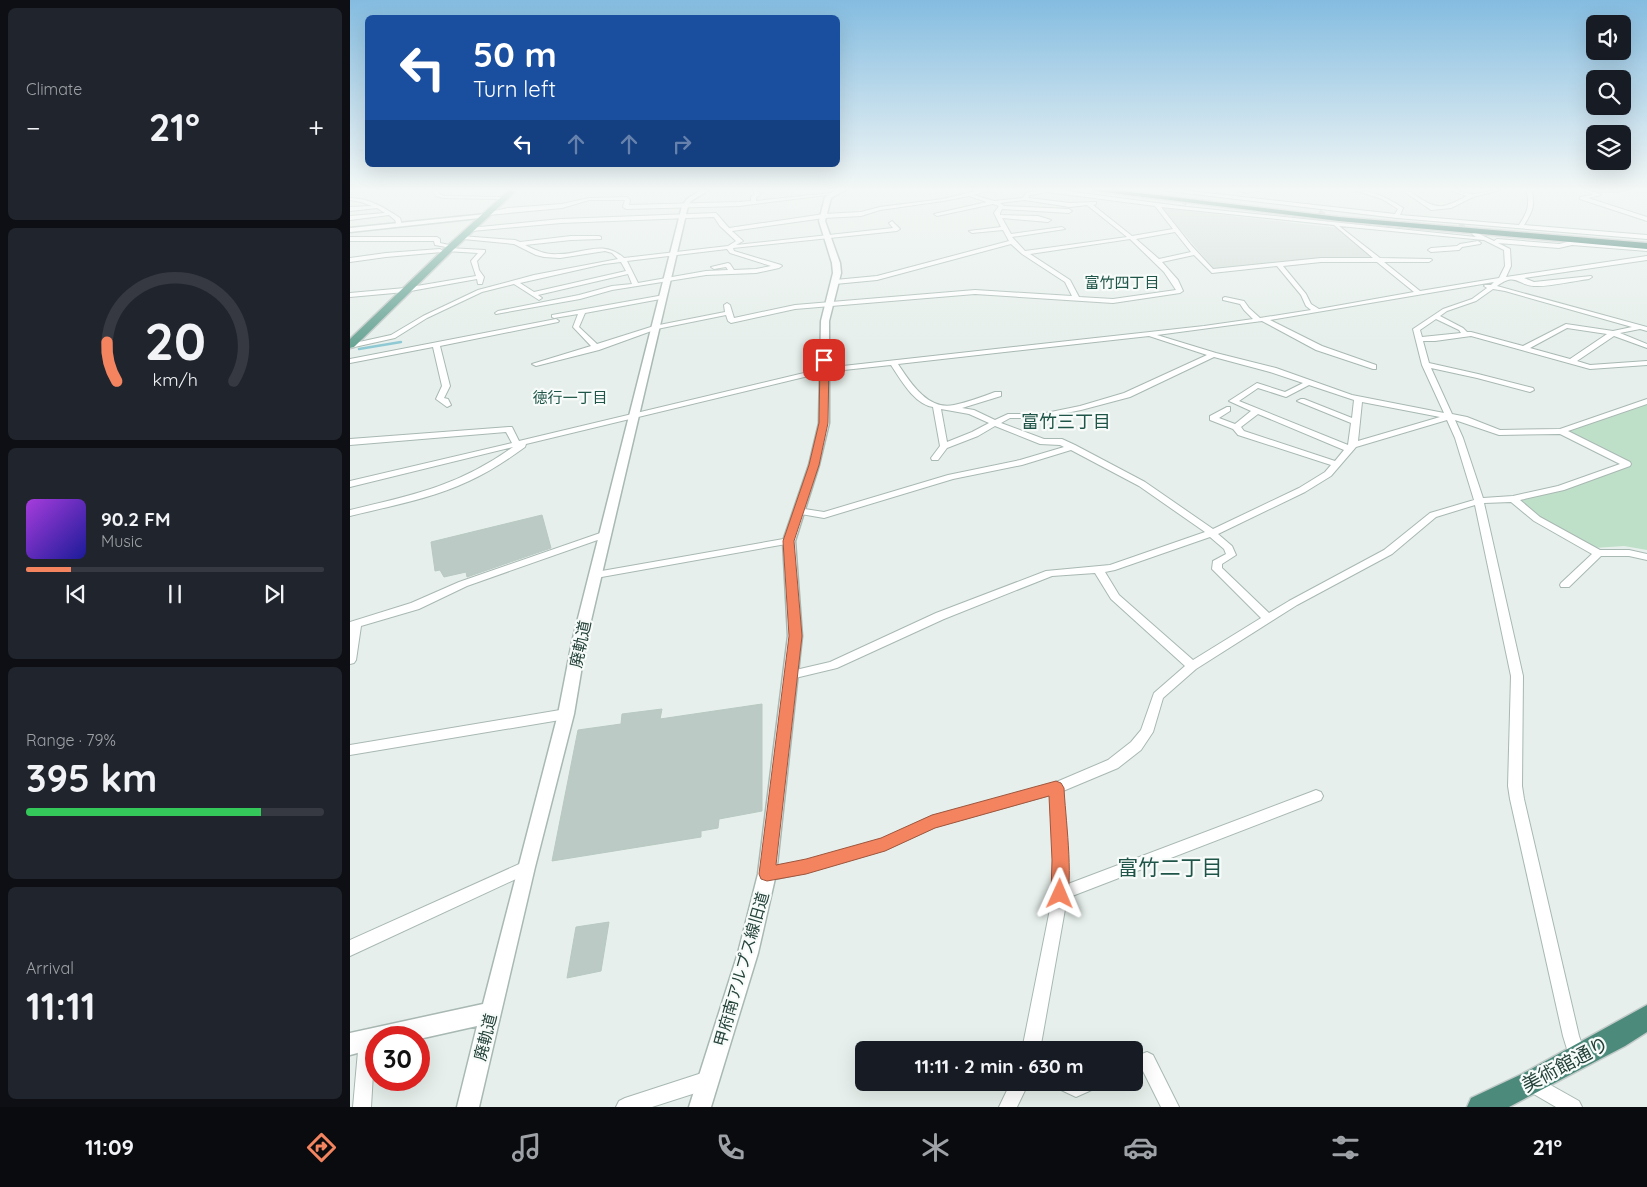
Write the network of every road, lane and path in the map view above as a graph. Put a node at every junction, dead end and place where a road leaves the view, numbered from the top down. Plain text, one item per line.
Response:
1 (437, 242) edge
2 (452, 242) edge
3 (455, 242) edge
4 (500, 242) edge
5 (539, 242) edge
6 (677, 242) edge
7 (739, 242) edge
8 (776, 242) edge
9 (829, 242) edge
10 (1012, 242) joint
11 (1105, 242) edge
12 (1135, 242) edge
13 (1186, 242) edge
14 (1355, 242) edge
15 (1481, 242) edge
16 (1492, 242) edge
17 (1508, 242) edge
18 (1597, 242) edge
19 (1602, 242) edge
20 (518, 244) junction
21 (1647, 246) edge
22 (728, 247) junction
23 (445, 248) junction
24 (1431, 250) dead end
25 (675, 252) junction
26 (1024, 253) junction
27 (1195, 253) junction
28 (1647, 258) edge
29 (350, 260) edge
30 (623, 260) junction
31 (1429, 260) dead end
32 (1636, 260) junction
33 (1158, 261) junction
34 (1379, 261) junction
35 (1647, 262) edge
36 (1279, 265) junction
37 (714, 267) dead end
38 (628, 272) junction
39 (732, 273) junction
40 (480, 277) junction
41 (1518, 277) junction
42 (1589, 277) dead end
43 (667, 280) junction
44 (1501, 280) junction
45 (515, 282) junction
46 (835, 282) junction
47 (1469, 284) junction
48 (636, 285) junction
49 (1491, 287) junction
50 (400, 291) junction
51 (480, 291) junction
52 (1418, 292) junction
53 (533, 294) junction
54 (350, 295) edge
55 (664, 297) junction
56 (1076, 298) junction
57 (1224, 299) dead end
58 (550, 302) junction
59 (828, 304) junction
60 (727, 306) dead end
61 (582, 311) junction
62 (1316, 311) junction
63 (498, 313) dead end
64 (728, 314) junction
65 (1435, 316) junction
66 (1607, 318) junction
67 (1261, 320) junction
68 (556, 321) junction
69 (656, 327) junction
70 (1644, 328) edge
71 (1588, 331) junction
72 (1613, 333) junction
73 (1146, 334) junction
74 (1465, 334) junction
75 (350, 336) edge
76 (1418, 339) junction
77 (436, 345) junction
78 (350, 346) edge
79 (1647, 346) edge
80 (596, 348) junction
81 (1525, 348) junction
82 (1213, 355) junction
83 (350, 361) edge
84 (1646, 361) edge
85 (893, 362) junction
86 (1572, 362) junction
87 (536, 364) dead end
88 (1426, 365) junction
89 (1373, 367) dead end
90 (824, 370) junction
91 (1308, 383) junction
92 (1530, 390) dead end
93 (998, 394) dead end
94 (1358, 399) junction
95 (1647, 400) edge
96 (1301, 402) dead end
97 (447, 405) dead end
98 (937, 407) junction
99 (951, 409) junction
100 (1228, 409) dead end
101 (1258, 410) junction
102 (635, 415) junction
103 (1448, 416) junction
104 (1356, 422) junction
105 (995, 424) junction
106 (1236, 427) junction
107 (1561, 431) junction
108 (529, 441) junction
109 (350, 442) edge
110 (517, 444) junction
111 (944, 446) junction
112 (1072, 447) junction
113 (1352, 447) junction
114 (935, 458) dead end
115 (1337, 464) junction
116 (350, 484) edge
117 (1513, 499) junction
118 (1479, 502) junction
119 (798, 512) junction
120 (350, 513) edge
121 (1212, 533) junction
122 (606, 534) junction
123 (789, 541) junction
124 (1598, 553) junction
125 (1647, 557) edge
126 (1098, 570) junction
127 (596, 575) junction
128 (1565, 585) dead end
129 (1267, 618) junction
130 (353, 626) edge
131 (350, 660) edge
132 (1192, 666) junction
133 (791, 675) junction
134 (566, 714) junction
135 (350, 750) edge
136 (1056, 788) junction
137 (1316, 796) dead end
138 (526, 867) junction
139 (767, 874) junction
140 (1060, 894) junction
141 (350, 948) edge
142 (492, 1012) junction
143 (1647, 1017) edge
144 (430, 1026) edge
145 (1033, 1041) edge
146 (1577, 1056) junction
147 (1143, 1063) edge
148 (365, 1074) edge
149 (709, 1080) junction
150 (1531, 1083) junction
151 (1016, 1091) edge
152 (362, 1107) edge
153 (468, 1107) edge
154 (626, 1107) edge
155 (700, 1107) edge
156 (1008, 1107) edge
157 (1170, 1107) edge
158 (1480, 1107) edge
159 (1573, 1107) edge

1 - 23 street
2 - 23 main road
3 - 23 main road
4 - 20 street
5 - 20 street
6 - 25 street, 廃軌道
7 - 22 street
8 - 22 street
9 - 46 street, 甲府南アルプス線旧道
10 - 26 street
10 - 46 street
11 - 26 street
12 - 33 street
13 - 27 street
14 - 34 street
15 - 24 street
16 - 44 street
17 - 21 street
18 - 21 highway
19 - 21 highway
20 - 30 street
22 - 25 street
22 - 39 street
23 - 29 street
23 - 40 street
23 - 50 main road
25 - 30 street
25 - 43 street, 廃軌道
26 - 56 street
27 - 33 street
27 - 36 street
28 - 32 street
30 - 38 street
30 - 45 street
31 - 34 street
32 - 35 street
32 - 41 street
33 - 56 street
34 - 36 street
34 - 52 street
36 - 62 street
37 - 39 street
38 - 48 street
38 - 53 street
39 - 43 street
40 - 50 street
40 - 51 street
41 - 42 street
41 - 44 street
43 - 48 street
43 - 55 street, 廃軌道
44 - 47 street
44 - 49 street
45 - 51 street
45 - 53 street
46 - 59 street, 甲府南アルプス線旧道
47 - 49 street
47 - 52 street
48 - 58 street
49 - 65 street
49 - 66 street
50 - 54 street
50 - 75 main road
50 - 78 main road
51 - 78 street
52 - 62 street
53 - 58 street
55 - 61 street
55 - 69 street, 廃軌道
56 - 59 street
57 - 67 street
58 - 63 street
58 - 68 street
59 - 64 street
59 - 90 street, 甲府南アルプス線旧道
60 - 64 street
61 - 68 street
61 - 80 street
62 - 67 street
64 - 69 street
65 - 74 street
65 - 76 street
66 - 70 street
66 - 71 street
67 - 73 street
67 - 89 street
68 - 77 street
69 - 80 street
69 - 102 street, 廃軌道
70 - 72 street
71 - 72 street
71 - 81 street
72 - 79 street
72 - 86 street
73 - 82 street
73 - 85 street
74 - 76 street
74 - 81 street
76 - 88 street
77 - 83 street
77 - 97 street
80 - 87 street
81 - 86 street
82 - 91 street
82 - 105 street
84 - 86 street
85 - 90 street
85 - 98 street
88 - 92 street
88 - 103 street
90 - 102 street
90 - 119 street, 甲府南アルプス線旧道
91 - 94 street
91 - 101 street
93 - 99 street
94 - 103 street
94 - 104 street
95 - 107 street
96 - 104 street
98 - 99 street
98 - 111 street
99 - 105 street
100 - 106 street
101 - 106 street
101 - 113 street
102 - 108 street
102 - 122 street, 廃軌道
103 - 107 street
103 - 113 street
103 - 118 street
104 - 113 street
105 - 111 street
105 - 112 street
106 - 115 street
107 - 117 street
108 - 110 street
108 - 120 street
109 - 110 street
110 - 116 street
111 - 114 street
112 - 119 street
112 - 121 street
113 - 115 street
115 - 121 street
117 - 118 street
117 - 124 street
118 - 129 street
118 - 146 street
119 - 123 street, 甲府南アルプス線旧道
121 - 126 street
121 - 129 street
122 - 127 street, 廃軌道
122 - 130 street
123 - 127 street
123 - 133 street, 甲府南アルプス線旧道
124 - 125 street
124 - 128 street
126 - 132 street
126 - 133 street
127 - 134 street, 廃軌道
129 - 132 street
130 - 131 street
132 - 136 street
133 - 139 street, 甲府南アルプス線旧道
134 - 135 street
134 - 138 street, 廃軌道
136 - 139 street
136 - 140 street
137 - 140 street
138 - 141 street
138 - 142 street, 廃軌道
139 - 149 street, 甲府南アルプス線旧道
140 - 145 street
142 - 144 street
142 - 153 street, 廃軌道
143 - 146 highway, 美術館通り
146 - 150 highway, 美術館通り
147 - 157 street
148 - 152 street
149 - 154 street
149 - 155 street, 甲府南アルプス線旧道
150 - 158 highway, 美術館通り
150 - 159 street
151 - 156 street

